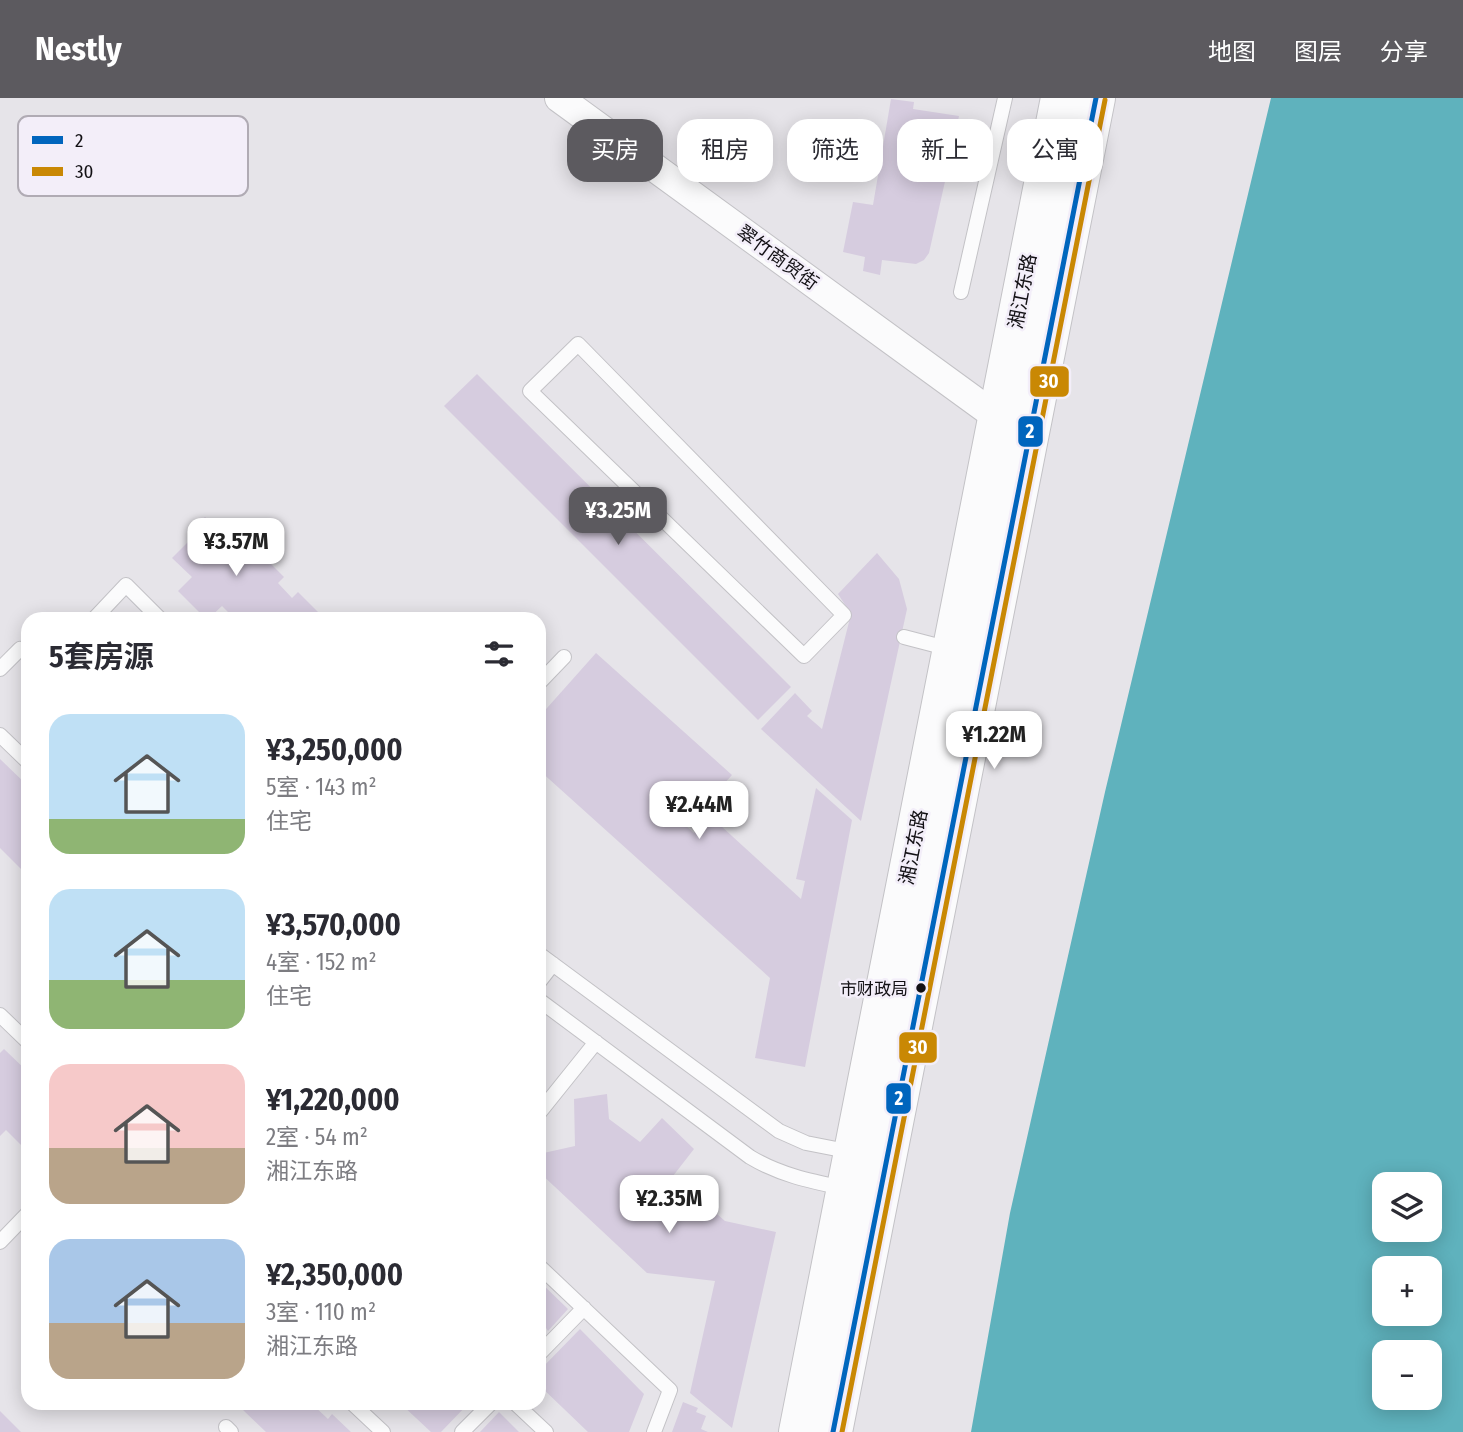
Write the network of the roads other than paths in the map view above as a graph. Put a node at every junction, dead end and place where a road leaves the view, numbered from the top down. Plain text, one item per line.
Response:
1 (559, 98) edge
2 (1005, 98) edge
3 (1060, 98) edge
4 (1096, 98) edge
5 (961, 292) dead end
6 (997, 417) junction
7 (101, 612) edge
8 (153, 612) edge
9 (844, 615) joint
10 (904, 637) dead end
11 (952, 649) junction
12 (21, 650) edge
13 (564, 657) dead end
14 (0, 669) edge
15 (546, 676) edge
16 (0, 735) edge
17 (21, 755) edge
18 (546, 959) edge
19 (552, 964) junction
20 (546, 972) edge
21 (546, 1005) edge
22 (0, 1015) edge
23 (21, 1035) edge
24 (596, 1042) junction
25 (546, 1104) edge
26 (849, 1170) junction
27 (21, 1220) edge
28 (0, 1241) edge
29 (546, 1273) edge
30 (584, 1308) junction
31 (546, 1347) edge
32 (359, 1410) edge
33 (484, 1410) edge
34 (522, 1410) edge
35 (383, 1432) edge
36 (462, 1432) edge
37 (546, 1432) edge
38 (654, 1432) edge
39 (798, 1432) edge
40 (833, 1432) edge

1 - 6 street, 翠竹商贸街
2 - 5 lane
3 - 6 main road, 湘江东路
4 - 40 main road, 湘江东路
6 - 11 main road, 湘江东路
7 - 8 lane
9 - 9 lane
10 - 11 lane
11 - 26 main road, 湘江东路
12 - 14 lane
13 - 15 lane
16 - 17 lane
18 - 19 lane
19 - 20 lane
19 - 26 lane
21 - 24 lane
22 - 23 lane
24 - 25 lane
24 - 26 lane
26 - 39 main road, 湘江东路
27 - 28 lane
29 - 30 lane
30 - 31 lane
30 - 38 lane
32 - 35 lane
33 - 36 lane
34 - 37 lane

